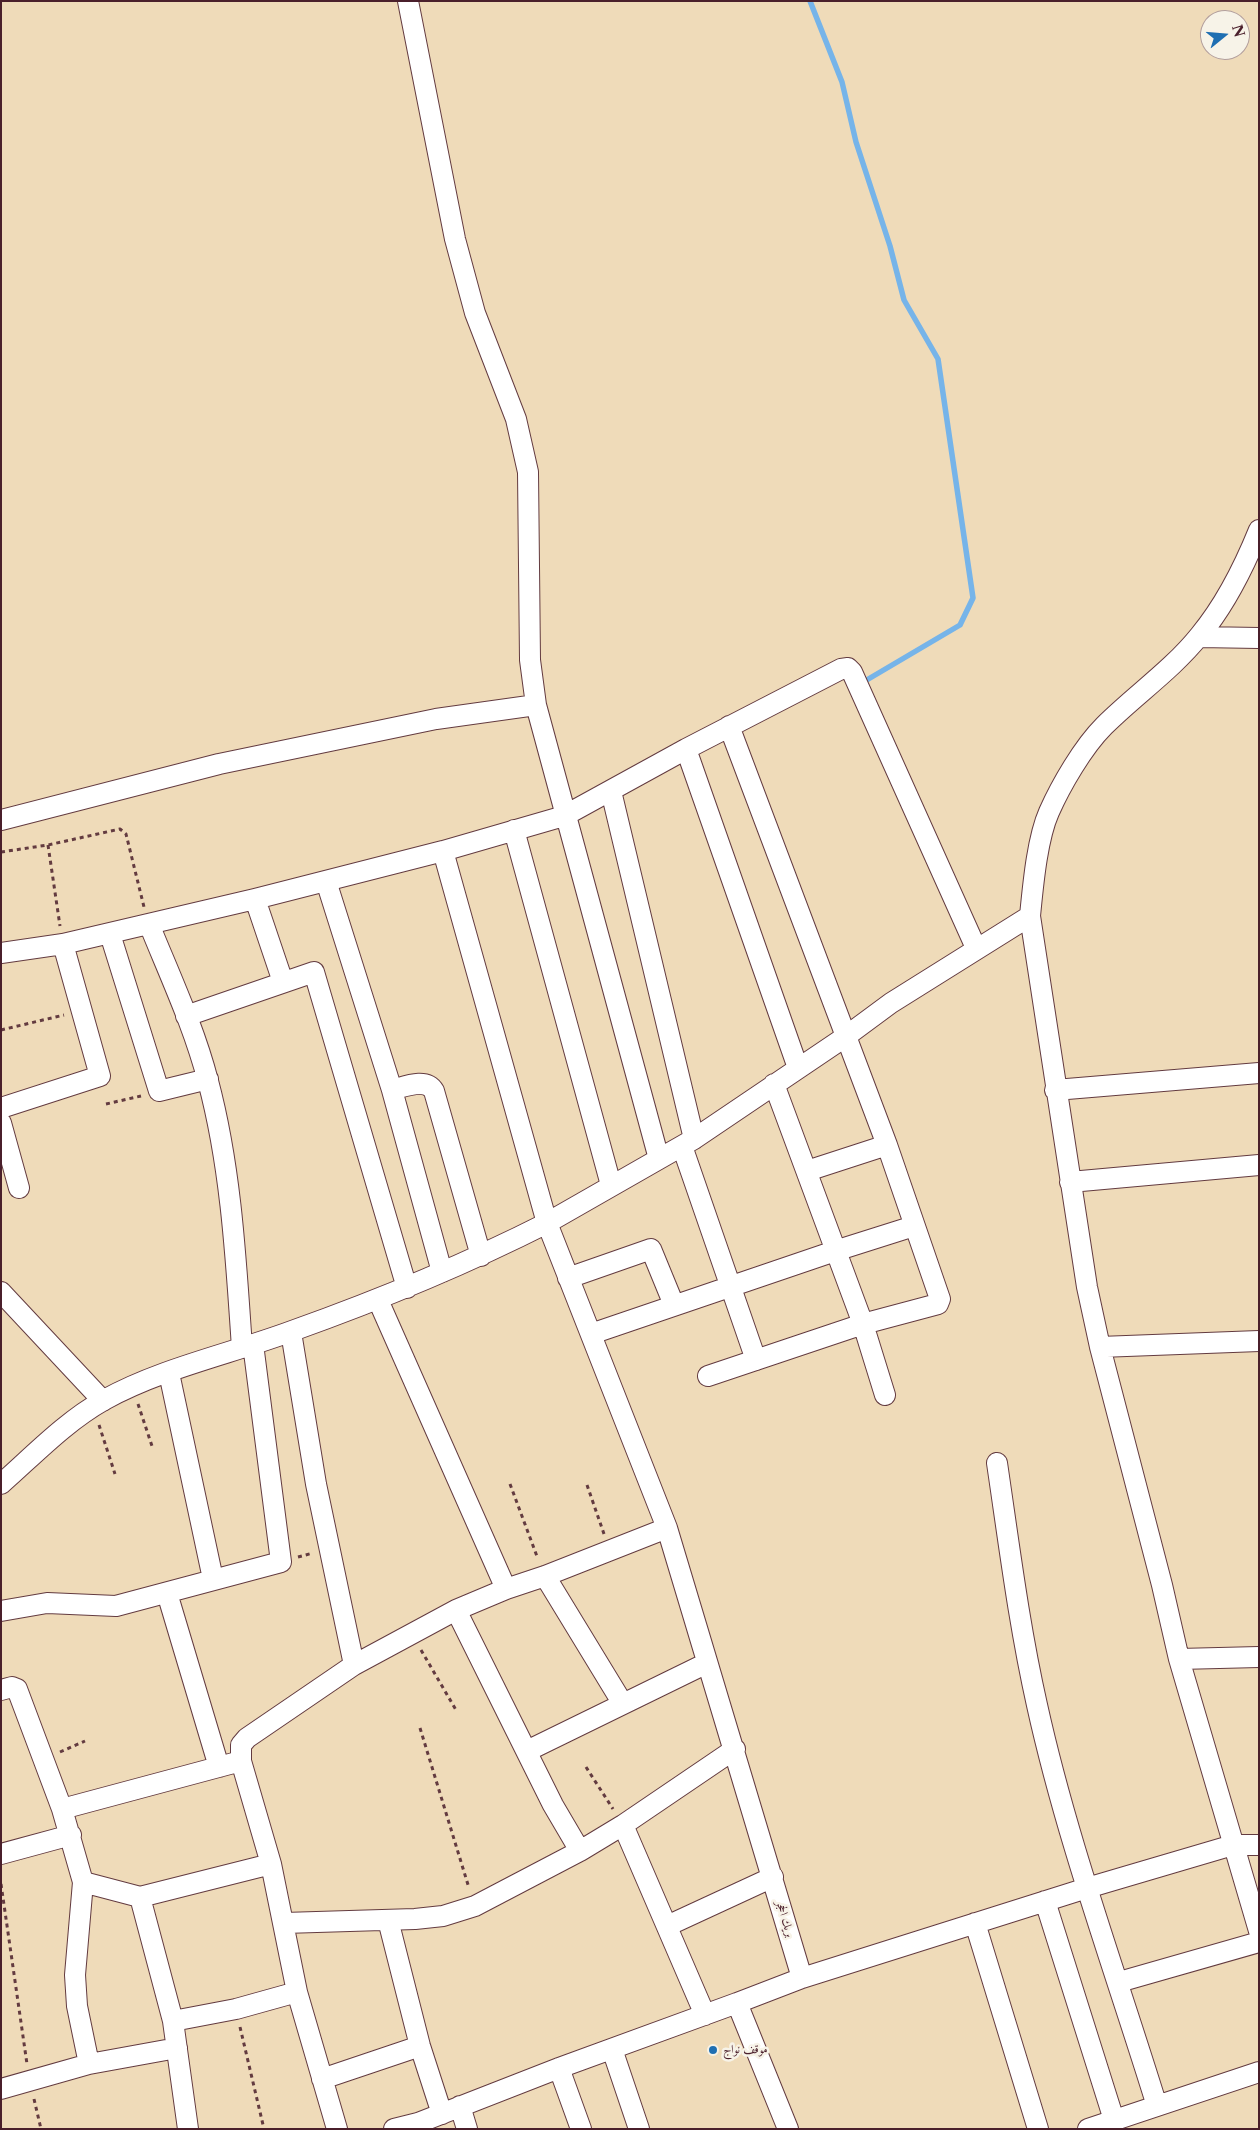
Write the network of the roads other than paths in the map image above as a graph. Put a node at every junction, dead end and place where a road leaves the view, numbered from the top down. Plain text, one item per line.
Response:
1 (408, 1) edge
2 (1259, 530) edge
3 (1199, 637) junction
4 (1259, 638) edge
5 (536, 705) junction
6 (729, 726) junction
7 (686, 749) junction
8 (611, 792) junction
9 (564, 816) junction
10 (1, 820) edge
11 (514, 830) junction
12 (443, 851) junction
13 (326, 881) junction
14 (255, 899) junction
15 (1030, 916) junction
16 (149, 924) junction
17 (110, 934) junction
18 (63, 944) junction
19 (976, 948) junction
20 (1, 953) edge
21 (282, 982) junction
22 (186, 1016) junction
23 (845, 1037) junction
24 (798, 1068) junction
25 (1259, 1073) edge
26 (208, 1080) junction
27 (774, 1084) junction
28 (392, 1090) junction
29 (1056, 1090) junction
30 (1, 1108) edge
31 (1, 1123) edge
32 (688, 1143) junction
33 (887, 1145) junction
34 (659, 1159) junction
35 (1259, 1165) edge
36 (807, 1171) junction
37 (1070, 1182) junction
38 (611, 1185) junction
39 (19, 1188) dead end
40 (546, 1223) junction
41 (914, 1226) junction
42 (835, 1251) junction
43 (481, 1256) junction
44 (442, 1272) junction
45 (568, 1278) junction
46 (729, 1286) junction
47 (407, 1288) junction
48 (1, 1292) edge
49 (378, 1300) junction
50 (674, 1305) junction
51 (863, 1324) junction
52 (291, 1332) junction
53 (591, 1334) junction
54 (1259, 1341) edge
55 (248, 1346) junction
56 (1100, 1347) junction
57 (756, 1360) junction
58 (169, 1373) junction
59 (708, 1376) dead end
60 (885, 1395) dead end
61 (98, 1404) junction
62 (997, 1463) dead end
63 (1, 1484) edge
64 (667, 1528) junction
65 (545, 1576) junction
66 (213, 1579) junction
67 (506, 1589) junction
68 (167, 1592) junction
69 (1, 1610) edge
70 (456, 1610) junction
71 (1259, 1657) edge
72 (1179, 1659) junction
73 (707, 1663) junction
74 (354, 1665) junction
75 (1, 1690) edge
76 (623, 1704) junction
77 (734, 1749) junction
78 (527, 1751) junction
79 (241, 1761) junction
80 (219, 1768) junction
81 (62, 1809) junction
82 (623, 1825) junction
83 (70, 1835) junction
84 (1233, 1845) junction
85 (1259, 1845) edge
86 (580, 1851) junction
87 (1, 1854) edge
88 (270, 1864) junction
89 (773, 1877) junction
90 (83, 1882) junction
91 (1087, 1888) junction
92 (140, 1896) junction
93 (1045, 1901) junction
94 (388, 1920) junction
95 (284, 1923) junction
96 (975, 1923) junction
97 (667, 1926) junction
98 (1259, 1931) edge
99 (1259, 1942) edge
100 (802, 1978) junction
101 (1119, 1982) junction
102 (296, 1992) junction
103 (737, 2004) junction
104 (705, 2015) junction
105 (173, 2021) junction
106 (420, 2046) junction
107 (177, 2048) junction
108 (612, 2049) junction
109 (89, 2064) junction
110 (559, 2068) junction
111 (1259, 2072) edge
112 (322, 2079) junction
113 (1, 2090) edge
114 (460, 2106) junction
115 (1157, 2106) junction
116 (442, 2114) junction
117 (1114, 2120) junction
118 (418, 2126) edge
119 (188, 2129) edge
120 (337, 2129) edge
121 (394, 2129) edge
122 (467, 2129) edge
123 (580, 2129) edge
124 (639, 2129) edge
125 (788, 2129) edge
126 (1038, 2129) edge
127 (1088, 2129) edge

1 - 5 street
2 - 3 street
3 - 4 street
3 - 15 street
5 - 9 street
5 - 10 street
6 - 7 street
6 - 19 street
6 - 23 street
7 - 8 street
7 - 24 street
8 - 9 street
8 - 32 street
9 - 11 street
9 - 34 street
11 - 12 street
11 - 38 street
12 - 13 street
12 - 40 street, بريك الحجر
13 - 14 street
13 - 28 street
14 - 16 street
14 - 21 street
15 - 19 street
15 - 29 street
16 - 17 street
16 - 22 street
17 - 18 street
17 - 26 street
18 - 20 street
18 - 30 street
19 - 23 street
21 - 22 street
21 - 47 street
22 - 26 street
23 - 24 street
23 - 33 street
24 - 27 street
25 - 29 street
26 - 55 street
27 - 32 street
27 - 36 street
28 - 43 street
28 - 44 street
29 - 37 street
31 - 39 street
32 - 34 street
32 - 46 street
33 - 36 street
33 - 41 street
34 - 38 street
35 - 37 street
36 - 42 street
37 - 56 street
38 - 40 street
40 - 43 street
40 - 45 street, بريك الحجر
41 - 42 street
41 - 51 street
42 - 46 street
42 - 51 street
43 - 44 street
44 - 47 street
45 - 50 street
45 - 53 street, بريك الحجر
46 - 50 street
46 - 57 street
47 - 49 street
48 - 61 street
49 - 52 street
49 - 67 street
50 - 53 street
51 - 57 street
51 - 60 street
52 - 55 street
52 - 74 street
53 - 64 street, بريك الحجر
54 - 56 street
55 - 58 street
55 - 66 street
56 - 72 street
57 - 59 street
58 - 61 street
58 - 66 street
61 - 63 street
62 - 91 street
64 - 65 street
64 - 73 street, بريك الحجر
65 - 67 street
65 - 76 street
66 - 68 street
67 - 70 street
68 - 69 street
68 - 80 street
70 - 74 street
70 - 78 street
71 - 72 street
72 - 84 street
73 - 76 street
73 - 77 street, بريك الحجر
74 - 79 street
75 - 81 street
76 - 78 street
77 - 82 street
77 - 89 street, بريك الحجر
78 - 86 street
79 - 80 street
79 - 88 street
80 - 81 street
81 - 83 street
82 - 86 street
82 - 97 street
83 - 87 street
83 - 90 street
84 - 85 street
84 - 91 street
84 - 98 street
86 - 94 street
88 - 92 street
88 - 95 street
89 - 97 street
89 - 100 street, بريك الحجر
90 - 92 street
90 - 109 street
91 - 93 street
91 - 101 street
92 - 105 street
93 - 96 street
93 - 117 street
94 - 95 street
94 - 106 street
95 - 102 street
96 - 100 street
96 - 126 street
97 - 104 street
99 - 101 street
100 - 103 street
101 - 115 street
102 - 105 street
102 - 112 street
103 - 104 street
103 - 125 street
104 - 108 street
105 - 107 street
106 - 112 street
106 - 116 street
107 - 109 street
107 - 119 street
108 - 110 street
108 - 124 street
109 - 113 street
110 - 114 street
110 - 123 street
111 - 115 street
112 - 120 street
114 - 116 street
114 - 122 street
115 - 117 street
116 - 118 street
117 - 127 street
118 - 121 street

